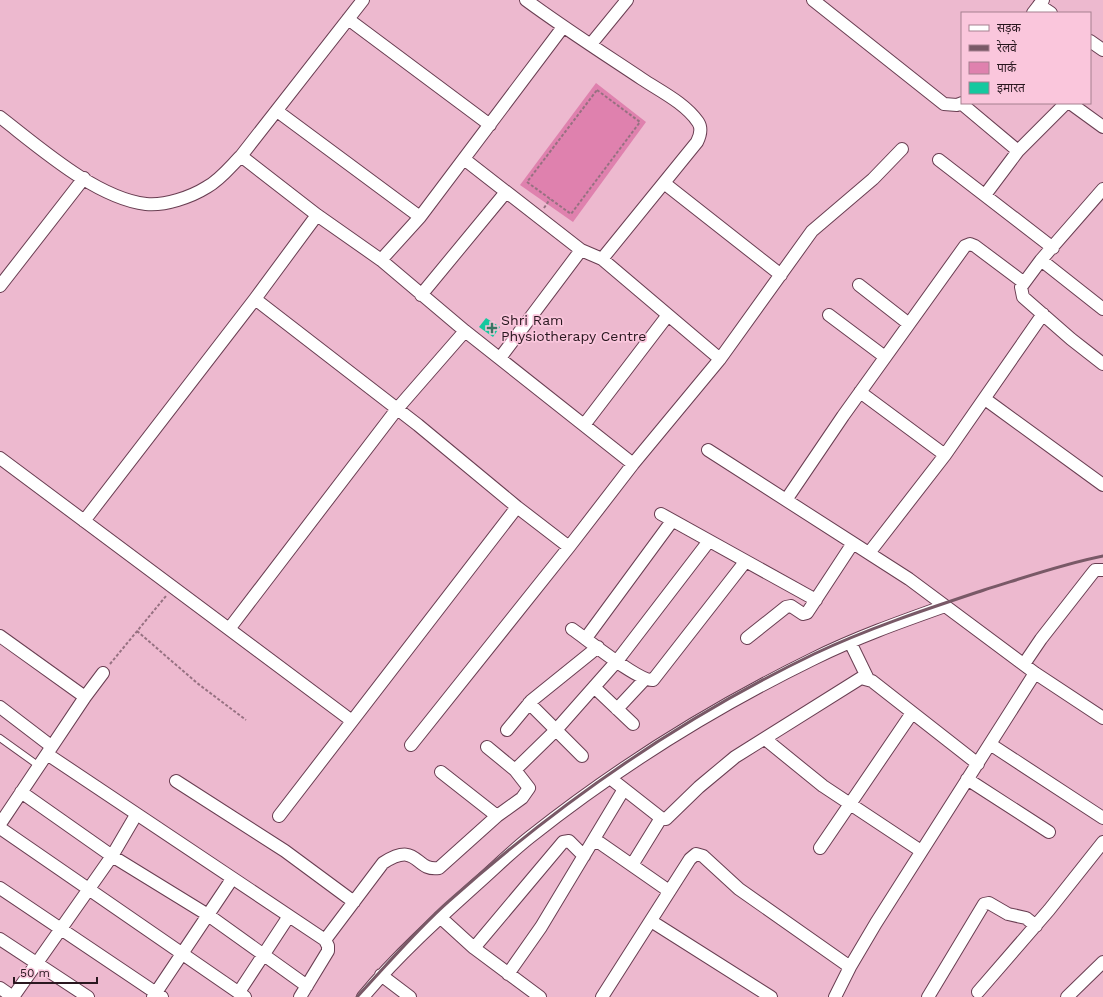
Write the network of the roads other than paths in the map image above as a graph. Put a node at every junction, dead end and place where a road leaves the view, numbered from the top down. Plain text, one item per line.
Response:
1 (363, 0) edge
2 (526, 0) edge
3 (627, 0) edge
4 (813, 0) edge
5 (1039, 6) edge
6 (1049, 12) edge
7 (348, 19) junction
8 (563, 27) junction
9 (1091, 42) edge
10 (591, 44) junction
11 (1103, 50) edge
12 (961, 103) edge
13 (963, 104) edge
14 (1065, 104) edge
15 (1071, 104) edge
16 (277, 110) junction
17 (0, 117) edge
18 (490, 125) junction
19 (1103, 128) edge
20 (902, 149) dead end
21 (1018, 151) junction
22 (241, 156) junction
23 (464, 159) junction
24 (939, 160) dead end
25 (84, 178) junction
26 (664, 184) junction
27 (1103, 189) edge
28 (506, 192) junction
29 (985, 195) junction
30 (317, 215) junction
31 (420, 217) junction
32 (1052, 248) junction
33 (581, 250) junction
34 (602, 259) junction
35 (381, 260) junction
36 (1041, 260) junction
37 (781, 276) junction
38 (1023, 282) junction
39 (859, 285) dead end
40 (0, 286) edge
41 (421, 295) junction
42 (255, 299) junction
43 (1103, 310) edge
44 (1043, 314) junction
45 (668, 315) junction
46 (829, 315) dead end
47 (909, 324) junction
48 (465, 331) junction
49 (885, 357) junction
50 (500, 358) junction
51 (720, 360) junction
52 (1103, 364) edge
53 (860, 392) junction
54 (985, 399) junction
55 (397, 409) junction
56 (584, 425) junction
57 (708, 450) dead end
58 (945, 455) junction
59 (0, 458) edge
60 (633, 464) junction
61 (1103, 485) edge
62 (786, 500) junction
63 (517, 506) junction
64 (661, 514) dead end
65 (84, 521) junction
66 (672, 521) junction
67 (709, 541) junction
68 (853, 543) junction
69 (569, 547) junction
70 (869, 553) junction
71 (745, 562) junction
72 (1103, 570) edge
73 (816, 600) junction
74 (945, 606) junction
75 (572, 629) dead end
76 (229, 630) junction
77 (0, 636) edge
78 (586, 638) junction
79 (747, 638) dead end
80 (850, 642) junction
81 (598, 647) junction
82 (617, 662) junction
83 (1024, 664) junction
84 (103, 673) road end
85 (1035, 673) junction
86 (645, 679) junction
87 (868, 679) junction
88 (594, 687) junction
89 (85, 696) junction
90 (529, 703) junction
91 (0, 708) edge
92 (617, 708) junction
93 (912, 713) junction
94 (1103, 718) edge
95 (352, 721) junction
96 (633, 724) dead end
97 (507, 730) dead end
98 (556, 730) junction
99 (0, 738) edge
100 (765, 739) junction
101 (990, 744) junction
102 (411, 745) dead end
103 (487, 747) dead end
104 (49, 750) junction
105 (582, 756) dead end
106 (978, 764) junction
107 (39, 766) junction
108 (515, 770) junction
109 (441, 772) dead end
110 (610, 778) junction
111 (967, 779) junction
112 (176, 781) dead end
113 (624, 789) junction
114 (21, 792) junction
115 (850, 805) junction
116 (136, 816) junction
117 (279, 816) dead end
118 (498, 816) junction
119 (661, 818) junction
120 (1103, 818) edge
121 (0, 824) edge
122 (0, 828) edge
123 (1049, 832) dead end
124 (1103, 842) edge
125 (593, 843) junction
126 (820, 848) dead end
127 (921, 851) junction
128 (112, 856) junction
129 (584, 856) junction
130 (632, 865) junction
131 (232, 879) junction
132 (0, 888) edge
133 (88, 890) junction
134 (669, 891) junction
135 (354, 902) junction
136 (208, 915) junction
137 (289, 916) junction
138 (440, 917) junction
139 (651, 921) junction
140 (1036, 926) junction
141 (61, 929) junction
142 (0, 939) edge
143 (325, 940) junction
144 (474, 948) junction
145 (183, 954) junction
146 (263, 955) junction
147 (37, 963) junction
148 (1102, 964) edge
149 (850, 967) junction
150 (508, 974) junction
151 (381, 975) junction
152 (307, 986) junction
153 (0, 988) edge
154 (978, 992) dead end
155 (755, 993) edge
156 (242, 995) edge
157 (157, 996) edge
158 (13, 997) edge
159 (88, 997) edge
160 (300, 997) edge
161 (363, 997) edge
162 (410, 997) edge
163 (540, 997) edge
164 (602, 997) edge
165 (771, 997) edge
166 (835, 997) edge
167 (928, 997) edge
168 (1067, 997) edge

1 - 7 street
2 - 8 street
3 - 10 street
4 - 12 street
5 - 6 street
7 - 16 street
7 - 18 street
8 - 10 street
8 - 18 street
9 - 11 street
10 - 26 street
13 - 21 street
14 - 21 street
15 - 19 street
16 - 22 street
16 - 31 street
17 - 25 street
18 - 23 street
20 - 37 street
21 - 29 street
22 - 25 street
22 - 30 street
23 - 28 street
23 - 31 street
24 - 29 street
25 - 40 street
26 - 34 street
26 - 37 street
27 - 32 street
28 - 33 street
28 - 41 street
29 - 32 street
30 - 35 street
30 - 42 street
31 - 35 street
32 - 36 street
33 - 34 street
33 - 50 street
34 - 45 street
35 - 41 street
36 - 38 street
36 - 43 street
37 - 51 street
38 - 44 street
38 - 47 street
39 - 47 street
41 - 48 street
42 - 55 street
42 - 65 street
44 - 52 street
44 - 54 street
45 - 51 street
45 - 56 street
46 - 49 street
47 - 49 street
48 - 50 street
48 - 55 street
49 - 53 street
50 - 56 street
51 - 60 street
53 - 58 street
53 - 62 street
54 - 58 street
54 - 61 street
55 - 63 street
55 - 76 street
56 - 60 street
57 - 62 street
58 - 70 street
59 - 65 street
60 - 69 street
62 - 68 street
63 - 69 street
63 - 95 street
64 - 66 street
65 - 76 street
66 - 67 street
66 - 78 street
67 - 71 street
67 - 82 street
68 - 70 street
68 - 73 street
69 - 102 street
70 - 74 street
71 - 73 street
71 - 86 street
72 - 83 street
73 - 79 street
74 - 80 street
74 - 83 street
75 - 78 street
76 - 95 street
77 - 89 street
78 - 81 street
80 - 87 street
80 - 110 street
81 - 82 street
81 - 90 street
82 - 86 street
82 - 88 street
83 - 85 street
84 - 89 street
85 - 94 street
85 - 101 street
86 - 92 street
87 - 93 street
87 - 100 street
88 - 92 street
88 - 98 street
89 - 104 street
90 - 97 street
90 - 98 street
91 - 104 street
92 - 96 street
93 - 106 street
93 - 115 street
95 - 117 street
98 - 105 street
98 - 108 street
99 - 107 lane
100 - 115 street
100 - 119 street
101 - 106 street
101 - 120 street
103 - 108 street
104 - 107 street
104 - 116 street
106 - 111 street
107 - 114 street
108 - 118 street
109 - 118 street
110 - 113 street
110 - 138 street
111 - 123 street
111 - 127 street
112 - 135 street
113 - 119 street
113 - 125 street
114 - 121 street
114 - 128 street
115 - 126 street
115 - 127 street
116 - 128 street
116 - 131 street
118 - 135 street
119 - 130 street
122 - 133 street
124 - 140 street
125 - 129 street
125 - 130 street
127 - 149 street
128 - 133 street
128 - 136 street
129 - 144 street
129 - 150 street
130 - 134 street
131 - 136 street
131 - 137 street
132 - 141 street
133 - 141 street
133 - 145 street
134 - 139 street
134 - 149 street
135 - 143 street
136 - 145 street
136 - 146 street
137 - 143 street
137 - 146 street
138 - 144 street
138 - 151 street
139 - 155 street
139 - 164 street
140 - 154 street
140 - 167 street
141 - 147 street
141 - 157 street
142 - 147 street
143 - 152 street
144 - 150 street
145 - 156 street
145 - 157 street
146 - 152 street
146 - 156 street
147 - 158 street
147 - 159 street
148 - 168 street
149 - 166 street
150 - 163 street
151 - 161 street
151 - 162 street
152 - 160 street
153 - 158 street
155 - 165 street

